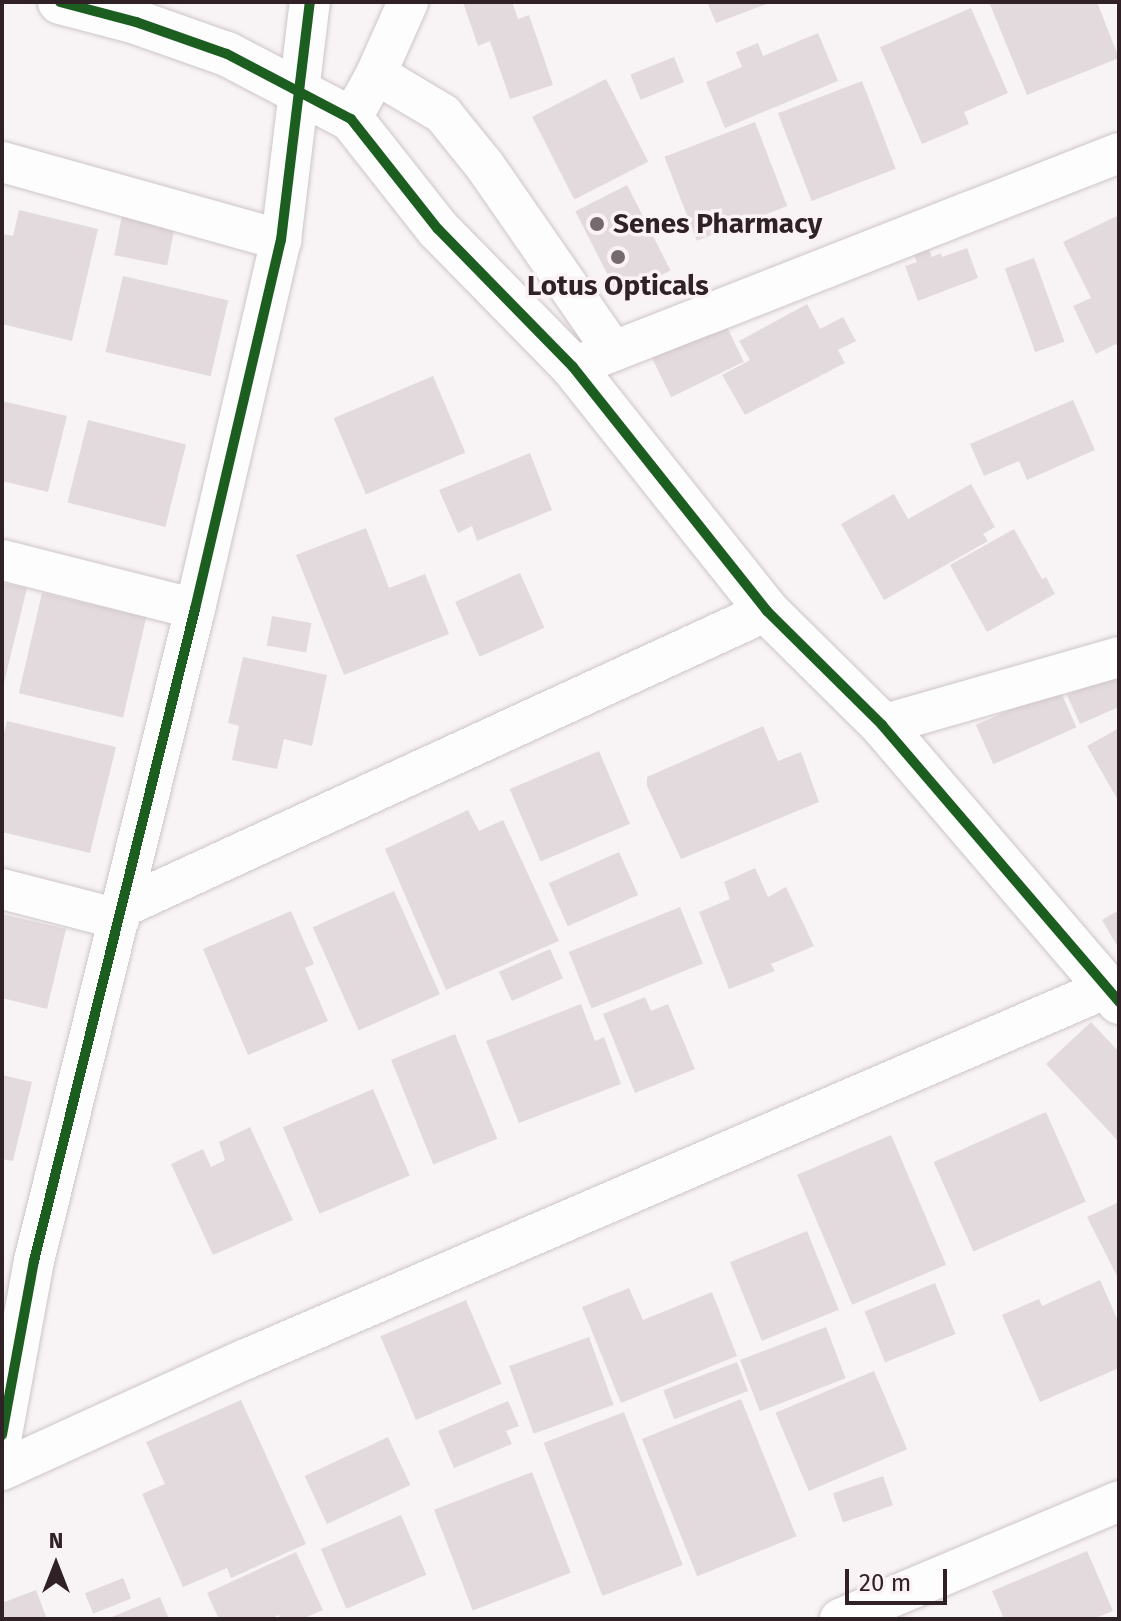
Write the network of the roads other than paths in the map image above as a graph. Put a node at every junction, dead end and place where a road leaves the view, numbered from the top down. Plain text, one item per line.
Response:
1 (60, 2) edge
2 (310, 2) edge
3 (408, 2) edge
4 (376, 74) junction
5 (297, 90) junction
6 (351, 119) junction
7 (1119, 153) edge
8 (2, 162) edge
9 (281, 240) junction
10 (613, 351) junction
11 (573, 367) junction
12 (2, 560) edge
13 (195, 609) junction
14 (767, 611) junction
15 (1119, 657) edge
16 (882, 725) junction
17 (2, 889) edge
18 (120, 914) junction
19 (1113, 995) edge
20 (18, 1256) edge
21 (2, 1435) edge
22 (2, 1470) edge
23 (1119, 1501) edge
24 (840, 1619) edge

1 - 5 street
2 - 5 street
3 - 4 street
4 - 6 street
4 - 10 street
5 - 6 street
5 - 9 street
6 - 11 street
7 - 10 street
8 - 9 street
9 - 13 street
10 - 11 street
11 - 14 street
12 - 13 street
13 - 18 street
14 - 16 street
14 - 18 street
15 - 16 street
16 - 19 street
17 - 18 street
18 - 20 street
19 - 22 street
20 - 21 street
23 - 24 street

